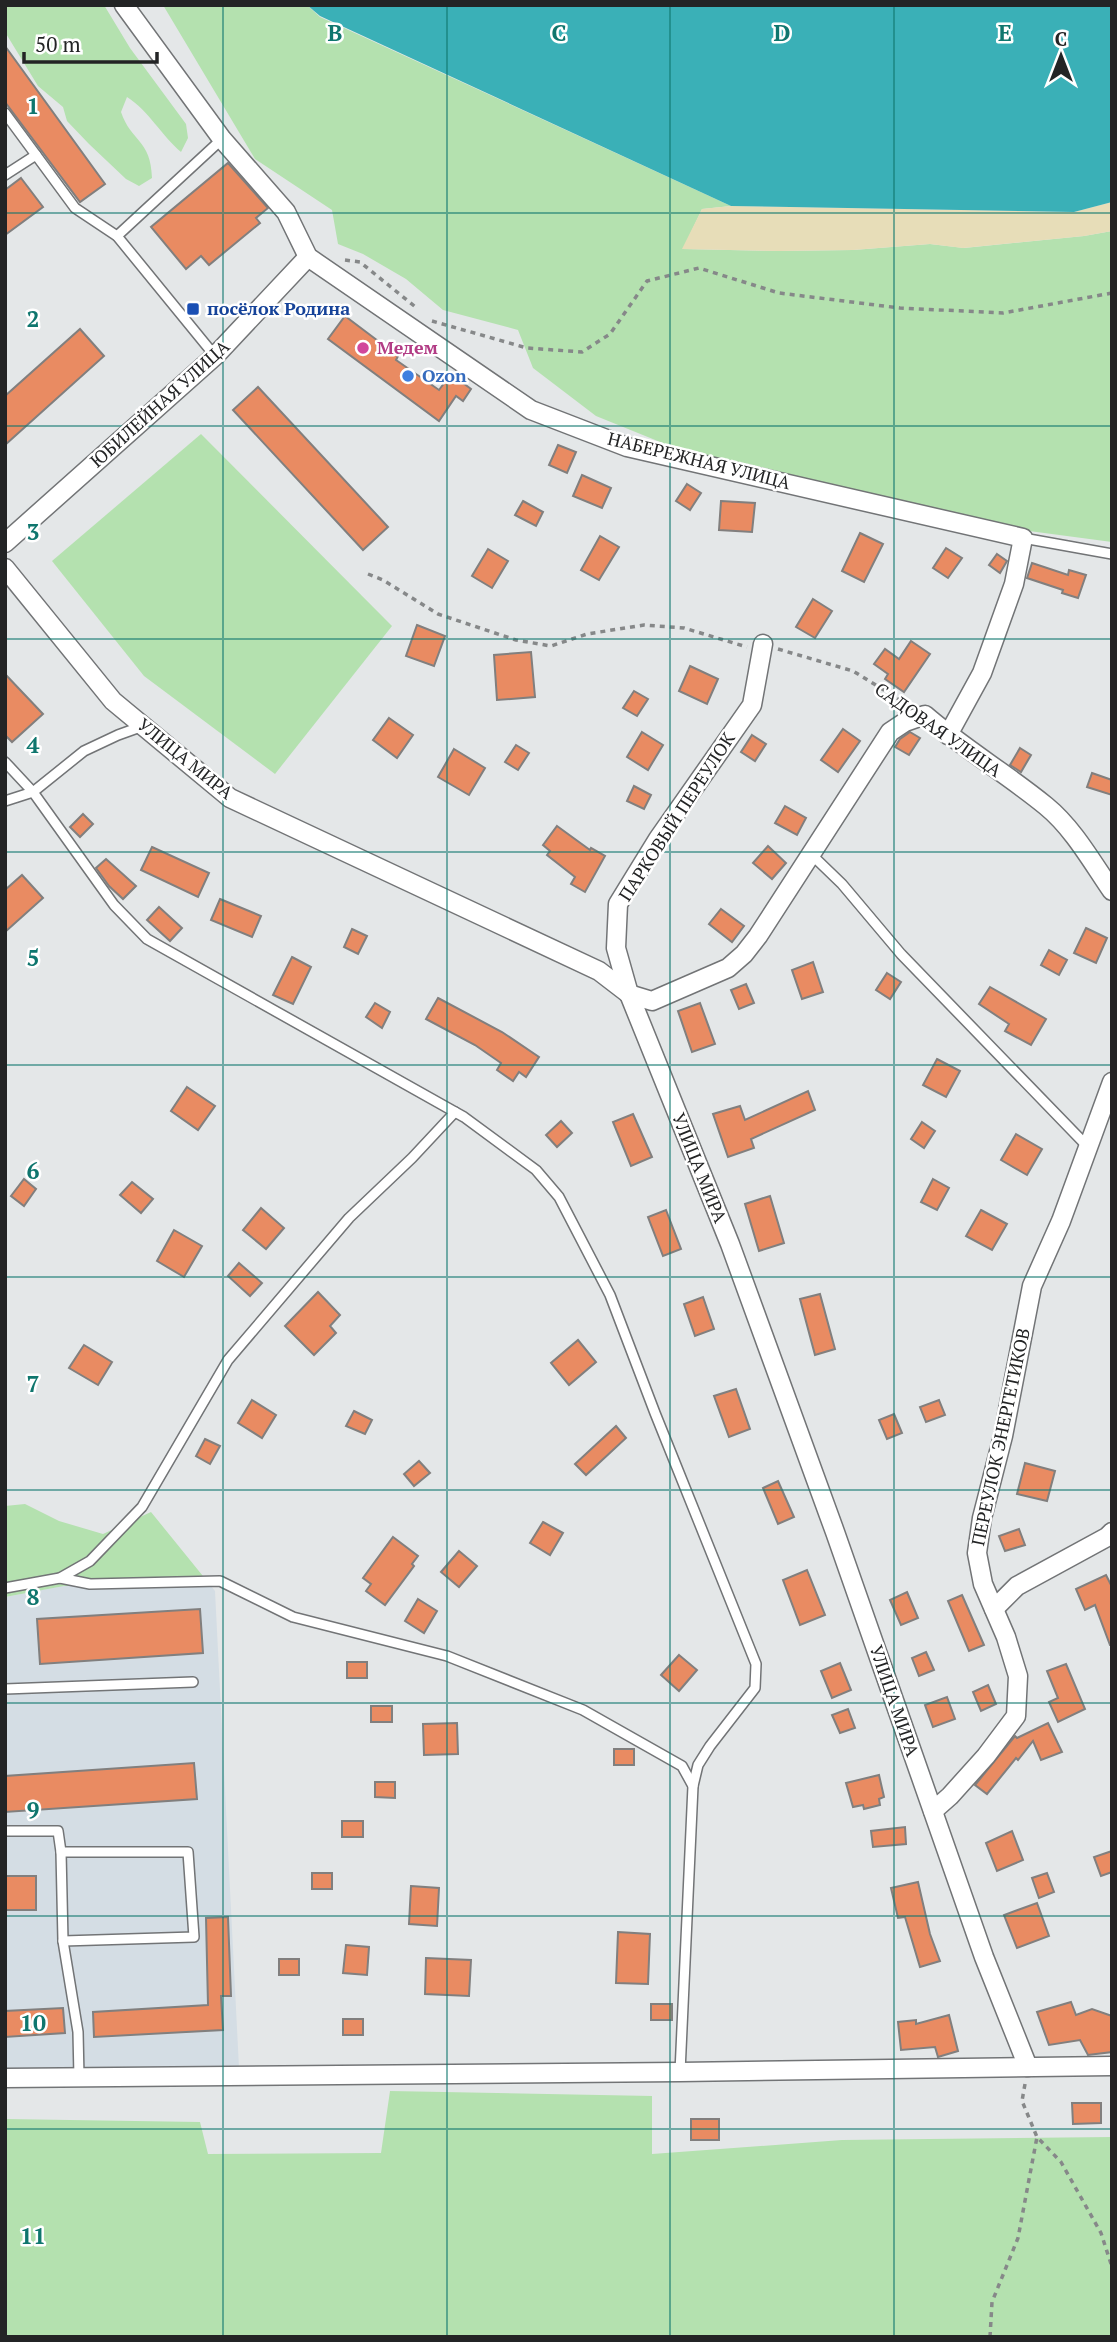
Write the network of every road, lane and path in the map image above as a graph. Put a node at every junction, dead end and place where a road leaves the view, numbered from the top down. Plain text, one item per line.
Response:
1 (124, 5) edge
2 (5, 113) edge
3 (222, 139) junction
4 (36, 155) junction
5 (5, 175) edge
6 (117, 236) junction
7 (308, 257) junction
8 (1112, 293) edge
9 (422, 312) dead end
10 (432, 321) dead end
11 (215, 356) junction
12 (1023, 538) junction
13 (5, 543) edge
14 (1112, 554) edge
15 (5, 568) edge
16 (368, 574) dead end
17 (763, 644) junction
18 (925, 715) junction
19 (143, 726) junction
20 (948, 735) junction
21 (5, 762) edge
22 (33, 792) junction
23 (5, 801) edge
24 (812, 855) junction
25 (1112, 891) edge
26 (629, 994) junction
27 (1112, 1082) edge
28 (455, 1112) junction
29 (1088, 1147) junction
30 (1110, 1537) edge
31 (60, 1578) junction
32 (5, 1588) edge
33 (995, 1609) junction
34 (193, 1682) dead end
35 (5, 1689) edge
36 (693, 1786) junction
37 (933, 1811) junction
38 (5, 1831) edge
39 (61, 1852) junction
40 (63, 1941) junction
41 (1112, 2066) edge
42 (1028, 2067) junction
43 (680, 2072) junction
44 (79, 2077) junction
45 (5, 2078) edge
46 (1037, 2137) junction
47 (1112, 2267) edge
48 (990, 2337) edge

1 - 3 street, НАБЕРЕЖНАЯ УЛИЦА
2 - 4 lane
3 - 6 lane
3 - 7 street, НАБЕРЕЖНАЯ УЛИЦА
4 - 5 lane
4 - 6 lane
6 - 11 lane
7 - 9 path
7 - 11 street, ЮБИЛЕЙНАЯ УЛИЦА
7 - 12 street, НАБЕРЕЖНАЯ УЛИЦА
8 - 10 path
11 - 13 street, ЮБИЛЕЙНАЯ УЛИЦА
12 - 14 lane, НАБЕРЕЖНАЯ УЛИЦА
12 - 20 street
15 - 19 street, УЛИЦА МИРА
16 - 17 path, САДОВАЯ УЛИЦА
17 - 18 path, САДОВАЯ УЛИЦА
17 - 26 street, ПАРКОВЫЙ ПЕРЕУЛОК
18 - 20 street, САДОВАЯ УЛИЦА
18 - 24 street
19 - 22 lane
19 - 26 street, УЛИЦА МИРА
20 - 25 street, САДОВАЯ УЛИЦА
21 - 22 lane
22 - 23 lane
22 - 28 lane
24 - 26 street
24 - 29 lane
26 - 37 street, УЛИЦА МИРА
27 - 29 street, ПЕРЕУЛОК ЭНЕРГЕТИКОВ
28 - 31 lane
28 - 36 lane
29 - 33 street, ПЕРЕУЛОК ЭНЕРГЕТИКОВ
30 - 33 street
31 - 32 lane
31 - 36 lane
33 - 37 street, ПЕРЕУЛОК ЭНЕРГЕТИКОВ
34 - 35 lane
36 - 43 lane
37 - 42 street, УЛИЦА МИРА
38 - 39 lane
39 - 40 lane
39 - 40 lane
40 - 44 lane
41 - 42 street
42 - 43 street
42 - 46 path
43 - 44 street
44 - 45 street
46 - 47 path
46 - 48 path

